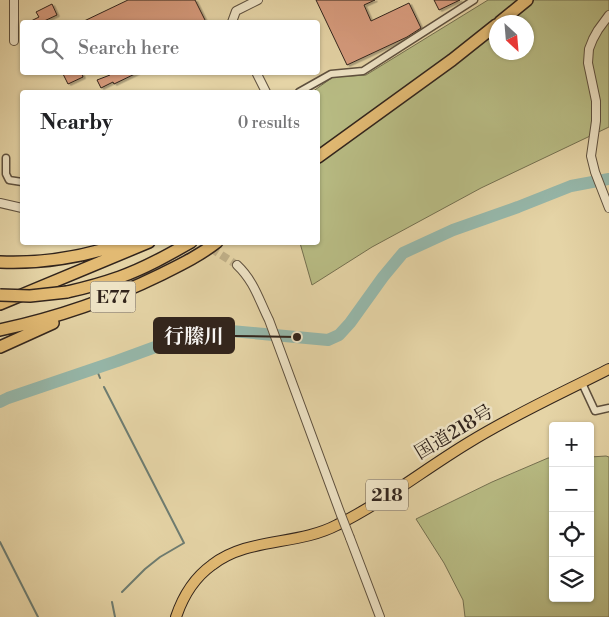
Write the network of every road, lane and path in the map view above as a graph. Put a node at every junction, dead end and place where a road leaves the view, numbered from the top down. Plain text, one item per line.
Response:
1 (14, 0) edge
2 (258, 0) edge
3 (474, 0) edge
4 (527, 0) edge
5 (509, 15) edge
6 (609, 15) edge
7 (233, 20) edge
8 (489, 31) edge
9 (14, 41) dead end
10 (258, 75) edge
11 (265, 90) edge
12 (303, 90) edge
13 (383, 109) junction
14 (320, 149) edge
15 (320, 156) edge
16 (6, 158) dead end
17 (20, 182) edge
18 (0, 203) edge
19 (20, 208) edge
20 (609, 208) edge
21 (119, 245) edge
22 (142, 245) edge
23 (185, 245) edge
24 (212, 245) edge
25 (0, 262) edge
26 (237, 266) tunnel mouth
27 (0, 295) edge
28 (114, 296) junction
29 (0, 304) edge
30 (0, 330) edge
31 (0, 347) edge
32 (609, 369) edge
33 (582, 383) junction
34 (609, 408) edge
35 (176, 617) edge
36 (380, 617) edge

1 - 9 street
2 - 7 street
3 - 12 street
4 - 5 highway
6 - 20 street
8 - 13 highway
10 - 11 street
13 - 14 highway
13 - 15 highway
16 - 17 street
18 - 19 street
21 - 25 highway
22 - 29 highway, E77
23 - 27 highway, bridge
24 - 28 highway, E77
26 - 36 street, bridge
28 - 30 highway, E77
28 - 31 highway
32 - 33 highway, 国道218号 / 218
33 - 34 street
33 - 35 highway, 国道218号 / 218

